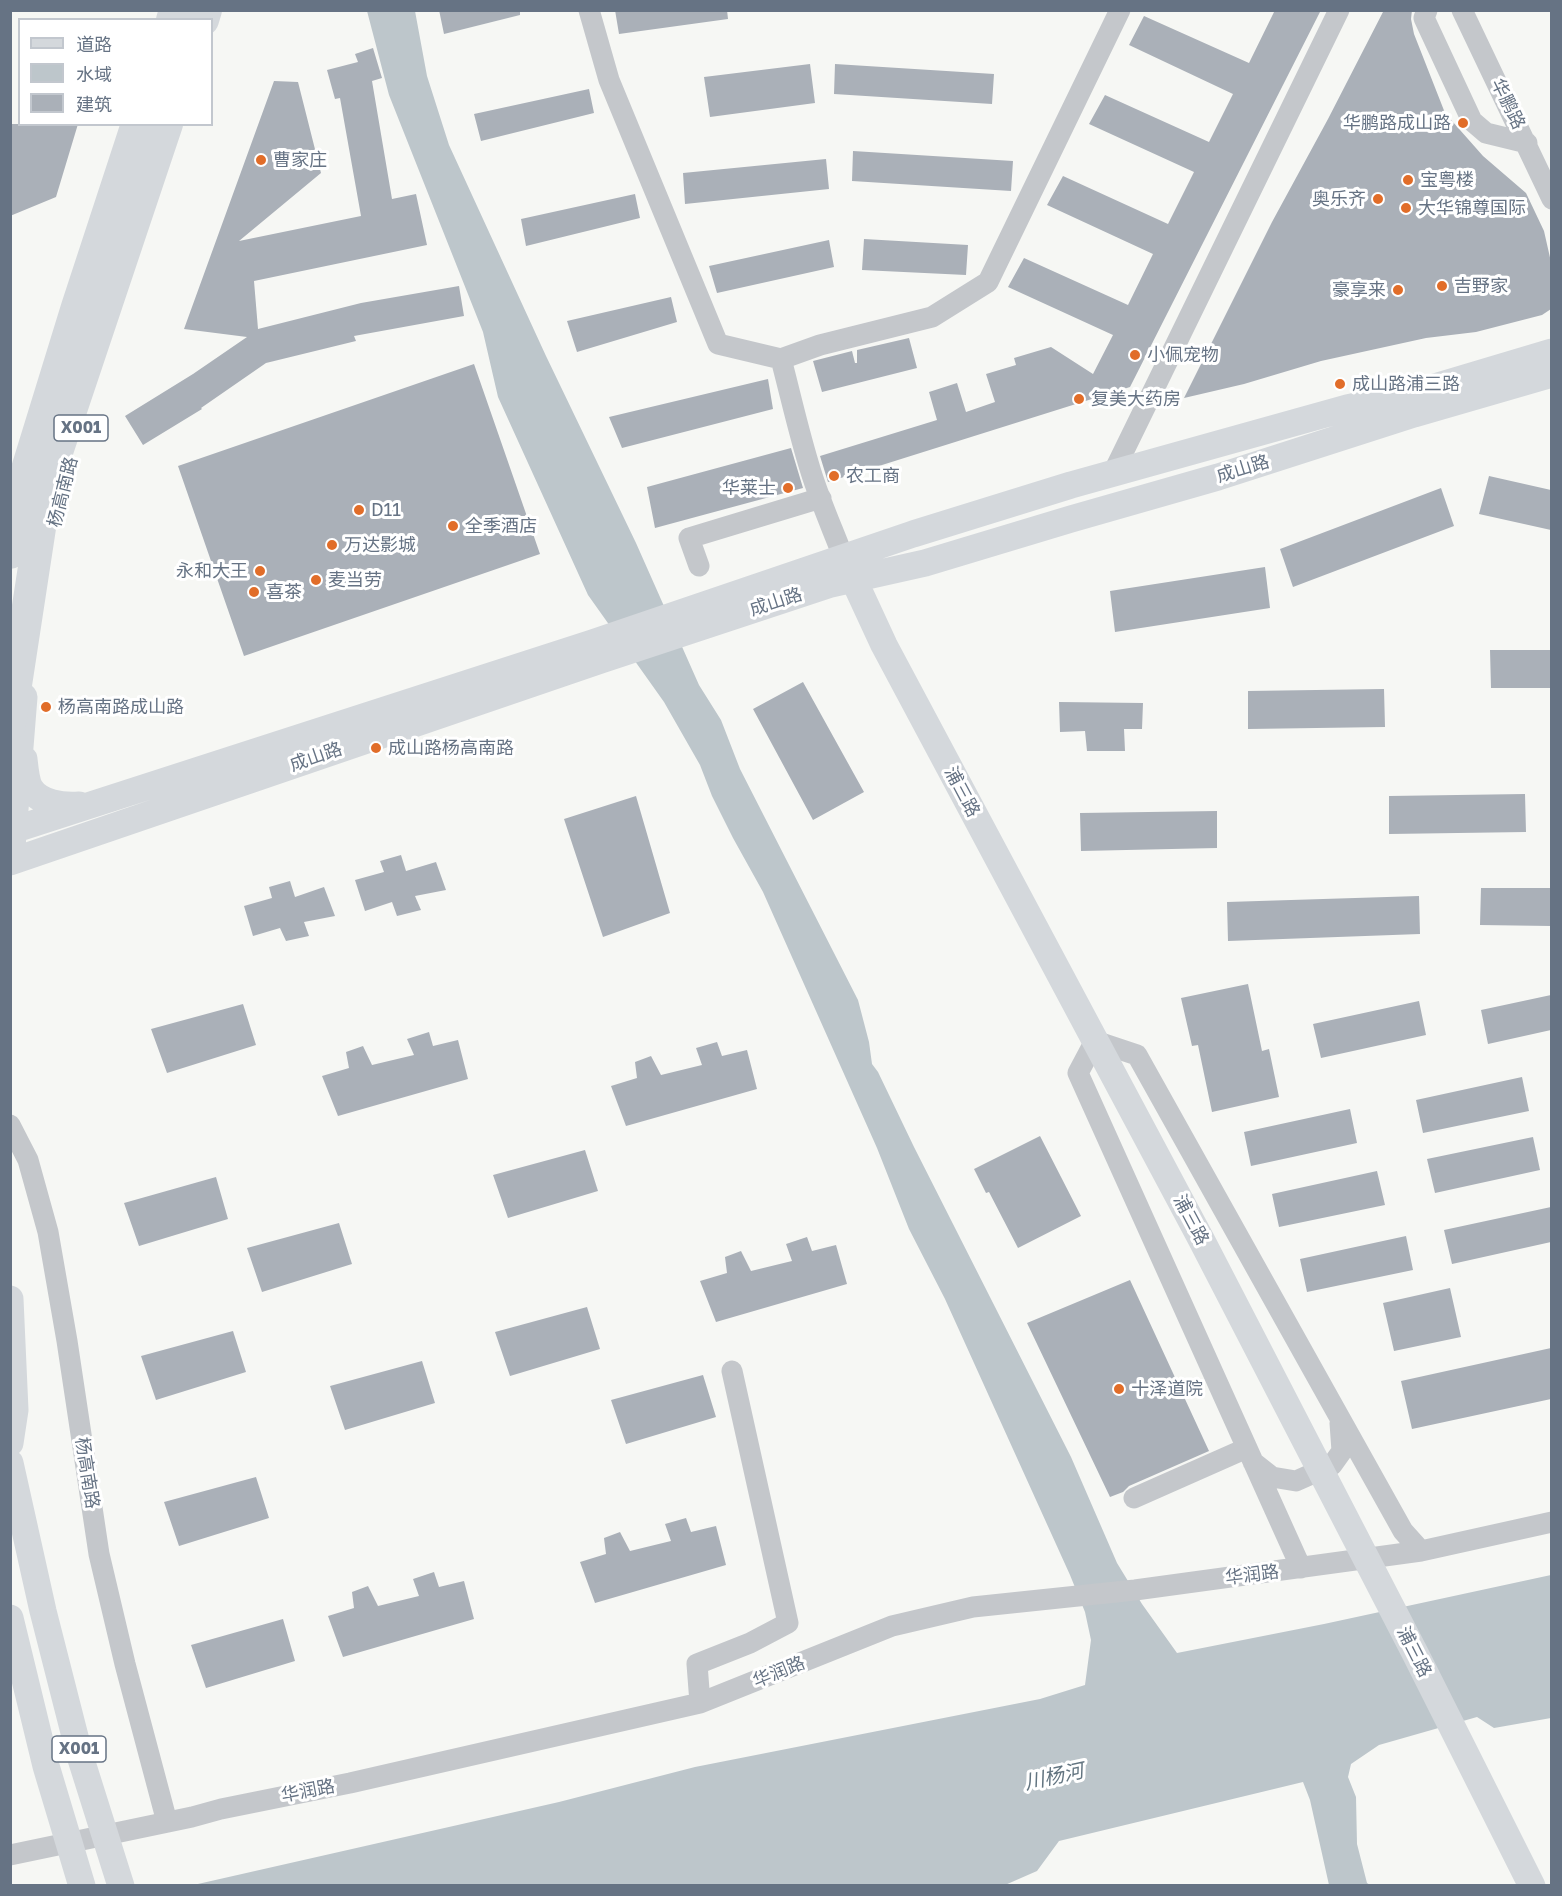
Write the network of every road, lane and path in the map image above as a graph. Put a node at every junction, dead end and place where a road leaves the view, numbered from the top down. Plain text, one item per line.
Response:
1 (589, 10) edge
2 (1120, 10) edge
3 (1339, 10) edge
4 (1427, 10) edge
5 (1462, 10) edge
6 (126, 126) edge
7 (136, 126) edge
8 (166, 126) edge
9 (179, 126) edge
10 (1527, 143) junction
11 (1551, 199) edge
12 (1551, 352) edge
13 (781, 359) junction
14 (1551, 374) edge
15 (1113, 473) junction
16 (10, 477) edge
17 (821, 498) junction
18 (10, 553) edge
19 (699, 566) dead end
20 (848, 569) junction
21 (596, 651) junction
22 (16, 732) edge
23 (96, 804) junction
24 (12, 831) edge
25 (11, 862) edge
26 (10, 872) edge
27 (1095, 1041) junction
28 (10, 1125) edge
29 (10, 1299) edge
30 (732, 1371) dead end
31 (1340, 1417) junction
32 (10, 1443) edge
33 (1250, 1455) junction
34 (10, 1463) edge
35 (1134, 1498) dead end
36 (1551, 1522) edge
37 (1421, 1551) junction
38 (1301, 1568) junction
39 (10, 1618) edge
40 (700, 1703) junction
41 (166, 1822) junction
42 (10, 1855) edge
43 (82, 1886) edge
44 (121, 1886) edge
45 (1532, 1886) edge

1 - 13 street
2 - 13 street
3 - 15 street
4 - 10 street
5 - 10 street, 华鹏路
6 - 16 main road, X001
7 - 18 highway, X001
8 - 22 highway, 杨高南路 / X001
9 - 22 main road, 杨高南路 / X001
10 - 11 street, 华鹏路
12 - 15 main road, 成山路
13 - 17 street
14 - 20 main road, 成山路
15 - 20 main road, 成山路
17 - 19 street
17 - 20 street
20 - 21 main road, 成山路
20 - 27 main road, 浦三路
21 - 23 main road, 成山路
21 - 25 main road, 成山路
22 - 23 main road
22 - 24 main road, 杨高南路
23 - 24 main road, 成山路
24 - 25 main road, 杨高南路
25 - 26 main road, 杨高南路
27 - 31 street
27 - 33 street
27 - 45 main road, 浦三路
28 - 41 street, 杨高南路
29 - 32 main road
30 - 40 street
31 - 33 street
31 - 37 street
33 - 35 street
33 - 38 street
34 - 44 main road, X001
36 - 37 street, 华润路
37 - 38 street, 华润路
38 - 40 street, 华润路
39 - 43 main road, X001
40 - 41 street, 华润路
41 - 42 street, 华润路

